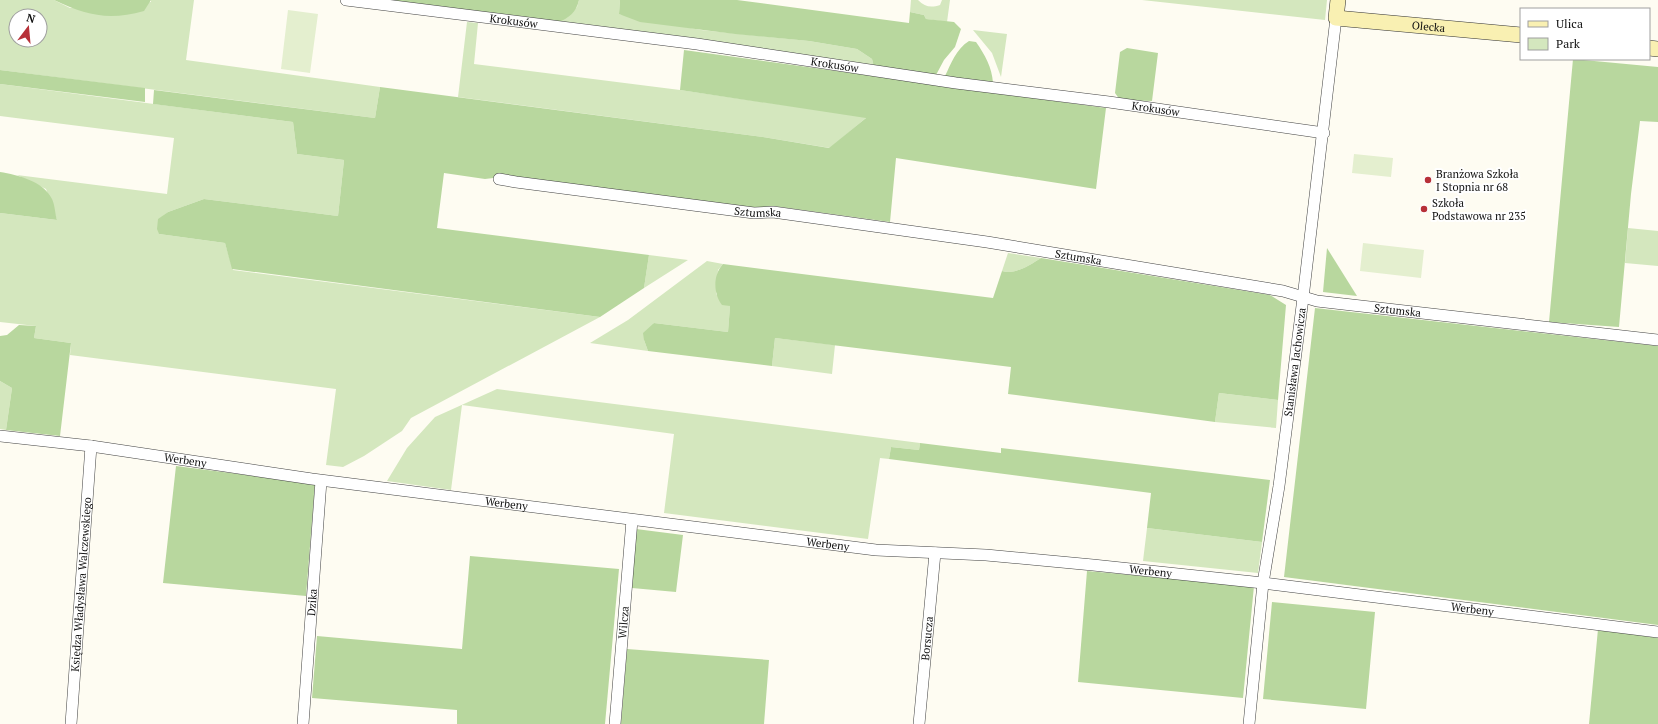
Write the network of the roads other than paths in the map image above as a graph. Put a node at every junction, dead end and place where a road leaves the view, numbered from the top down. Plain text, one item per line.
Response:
1 (346, 0) edge
2 (1338, 0) edge
3 (1336, 18) junction
4 (1520, 35) edge
5 (1324, 133) junction
6 (499, 178) dead end
7 (1303, 298) junction
8 (1658, 340) edge
9 (0, 436) edge
10 (91, 446) junction
11 (321, 481) junction
12 (632, 520) junction
13 (935, 553) junction
14 (1262, 583) junction
15 (1658, 632) edge
16 (72, 724) edge
17 (303, 724) edge
18 (614, 724) edge
19 (919, 724) edge
20 (1249, 724) edge

1 - 5 street, Krokusów
2 - 3 street, Stanisława Jachowicza
3 - 4 street, Olecka
3 - 5 street, Stanisława Jachowicza
5 - 7 street, Stanisława Jachowicza
6 - 7 street, Sztumska
7 - 8 street, Sztumska
7 - 14 street, Stanisława Jachowicza
9 - 10 street, Werbeny
10 - 11 street, Werbeny
10 - 16 street, Księdza Władysława Walczewskiego
11 - 12 street, Werbeny
11 - 17 street, Dzika
12 - 13 street, Werbeny
12 - 18 street, Wilcza
13 - 14 street, Werbeny
13 - 19 street, Borsucza
14 - 15 street, Werbeny
14 - 20 street, Stanisława Jachowicza

